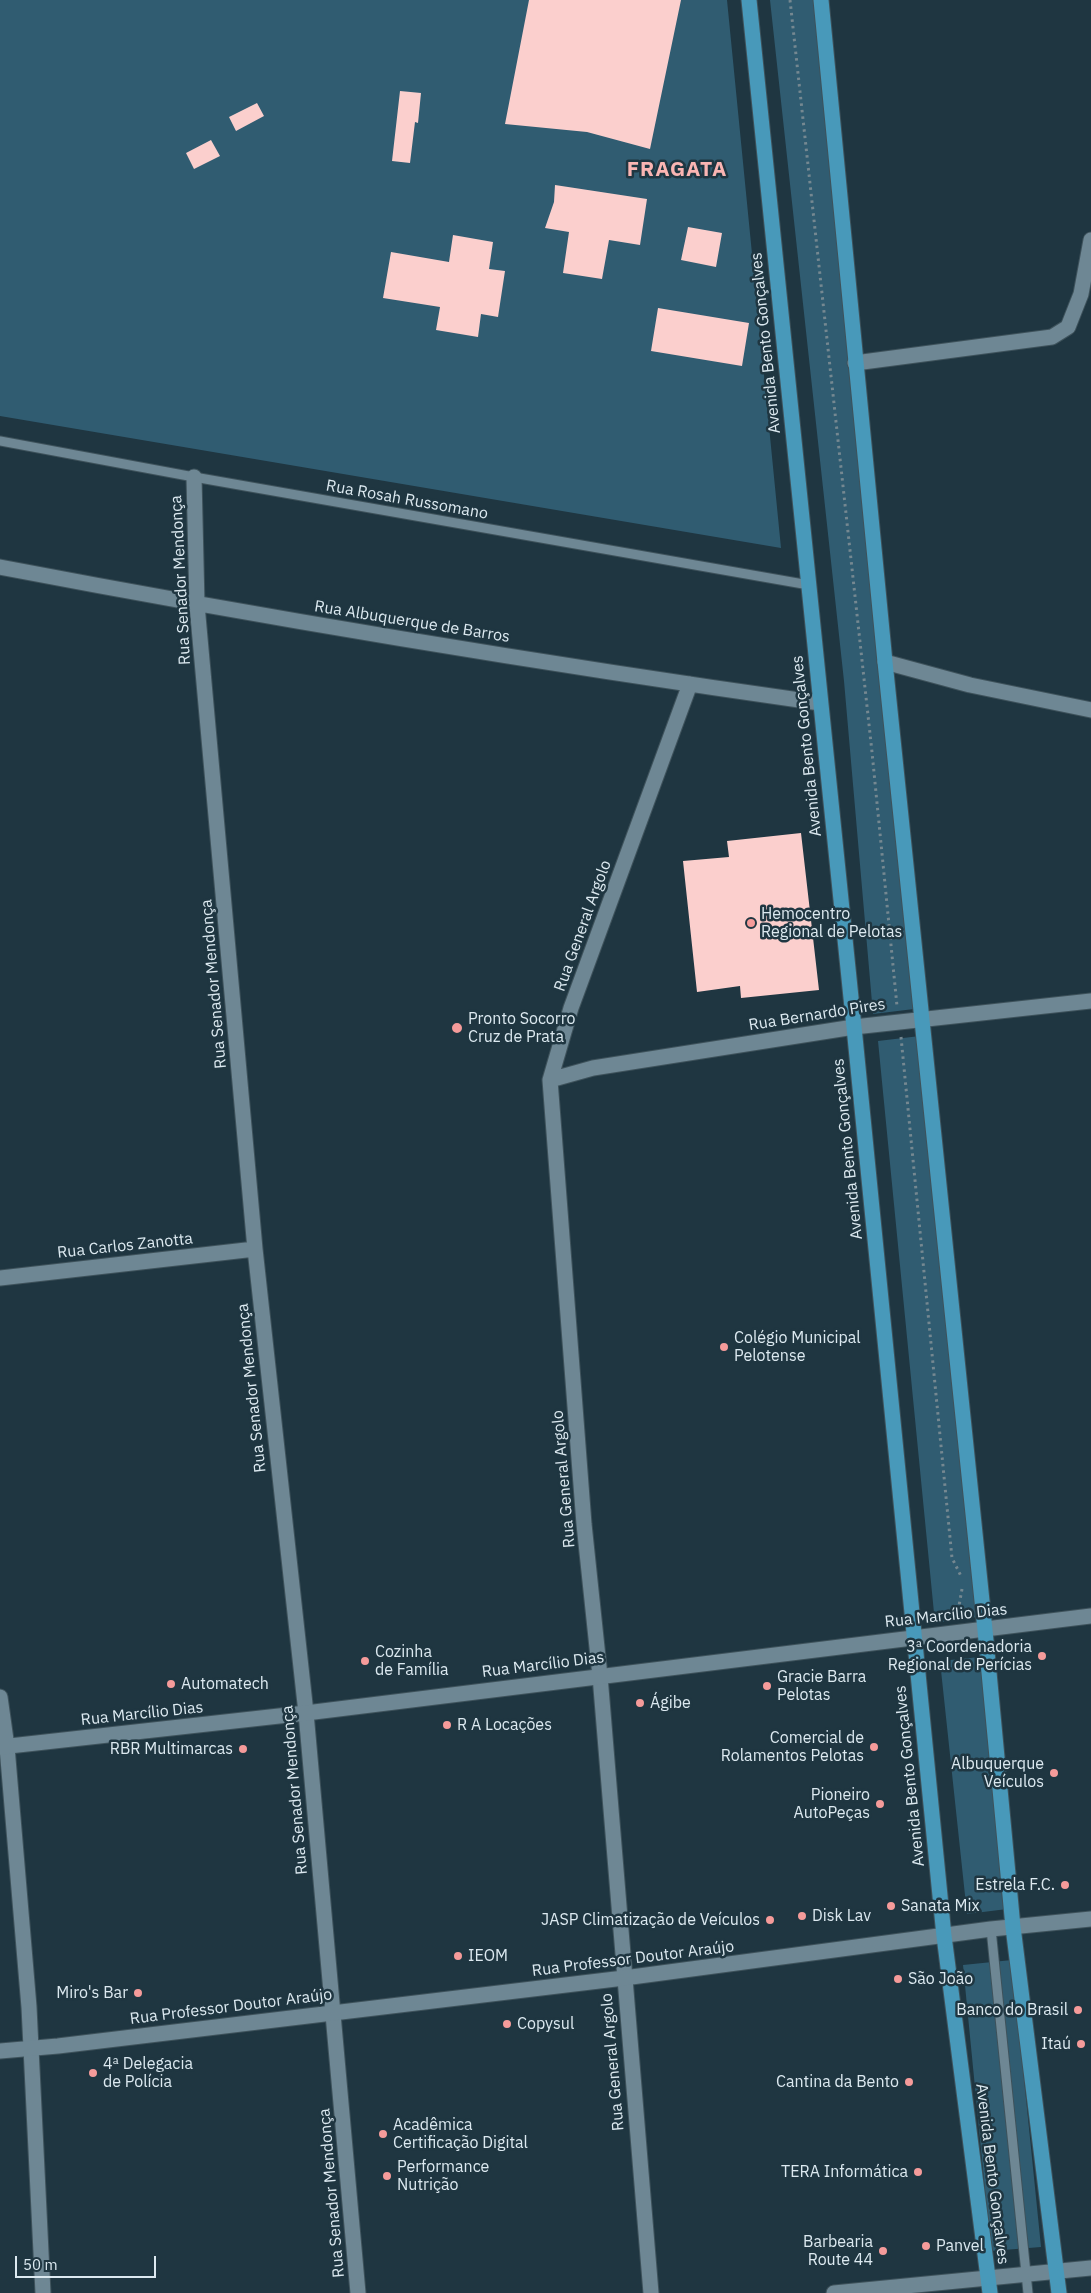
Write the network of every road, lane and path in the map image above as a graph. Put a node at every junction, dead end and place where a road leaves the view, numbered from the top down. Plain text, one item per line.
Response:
1 (749, 0) edge
2 (790, 0) edge
3 (821, 0) edge
4 (1091, 240) edge
5 (856, 363) junction
6 (0, 441) edge
7 (194, 477) junction
8 (0, 567) edge
9 (809, 586) junction
10 (197, 605) junction
11 (885, 662) junction
12 (690, 684) junction
13 (820, 702) junction
14 (1091, 710) edge
15 (1091, 1001) edge
16 (923, 1018) junction
17 (899, 1020) junction
18 (854, 1027) junction
19 (550, 1080) junction
20 (255, 1249) junction
21 (0, 1278) edge
22 (1091, 1616) edge
23 (956, 1620) dead end
24 (986, 1630) junction
25 (914, 1637) junction
26 (600, 1676) junction
27 (0, 1697) edge
28 (306, 1713) junction
29 (3, 1747) edge
30 (1091, 1919) edge
31 (1013, 1927) junction
32 (991, 1930) junction
33 (944, 1936) junction
34 (624, 1978) junction
35 (333, 2012) junction
36 (31, 2048) junction
37 (0, 2051) edge
38 (1091, 2268) edge
39 (1056, 2272) junction
40 (1026, 2273) junction
41 (989, 2286) edge
42 (43, 2293) edge
43 (358, 2293) edge
44 (651, 2293) edge
45 (834, 2293) edge
46 (1028, 2293) edge
47 (1059, 2293) edge

1 - 9 main road, Avenida Bento Gonçalves
2 - 17 path
3 - 5 main road
4 - 5 street
5 - 11 main road
6 - 7 lane, Rua Rosah Russomano
7 - 9 lane, Rua Rosah Russomano
7 - 10 street, Rua Senador Mendonça
8 - 10 street, Rua Albuquerque de Barros
9 - 13 main road, Avenida Bento Gonçalves
10 - 12 street, Rua Albuquerque de Barros
10 - 20 street, Rua Senador Mendonça
11 - 14 street
11 - 16 main road
12 - 13 street, Rua Albuquerque de Barros
12 - 19 street, Rua General Argolo
13 - 18 main road, Avenida Bento Gonçalves
15 - 16 street, Rua Bernardo Pires
16 - 17 street, Rua Bernardo Pires
16 - 24 main road
17 - 18 street, Rua Bernardo Pires
17 - 23 path
18 - 19 street, Rua Bernardo Pires
18 - 25 main road, Avenida Bento Gonçalves
19 - 26 street, Rua General Argolo
20 - 21 street, Rua Carlos Zanotta
20 - 28 street, Rua Senador Mendonça
22 - 24 street, Rua Marcílio Dias
24 - 25 street, Rua Marcílio Dias
24 - 31 main road
25 - 26 street, Rua Marcílio Dias
25 - 33 main road, Avenida Bento Gonçalves
26 - 28 street, Rua Marcílio Dias
26 - 34 street, Rua General Argolo
27 - 29 street
28 - 29 street, Rua Marcílio Dias
28 - 35 street, Rua Senador Mendonça
29 - 36 street
30 - 31 street, Rua Professor Doutor Araújo
31 - 32 street, Rua Professor Doutor Araújo
31 - 39 main road
32 - 33 street, Rua Professor Doutor Araújo
32 - 40 lane
33 - 34 street, Rua Professor Doutor Araújo
33 - 41 main road, Avenida Bento Gonçalves
34 - 35 street, Rua Professor Doutor Araújo
34 - 44 street, Rua General Argolo
35 - 36 street, Rua Professor Doutor Araújo
35 - 43 street, Rua Senador Mendonça
36 - 37 street, Rua Professor Doutor Araújo
36 - 42 street
38 - 39 street
39 - 40 street
39 - 47 main road
40 - 41 street
40 - 46 lane
41 - 45 street

